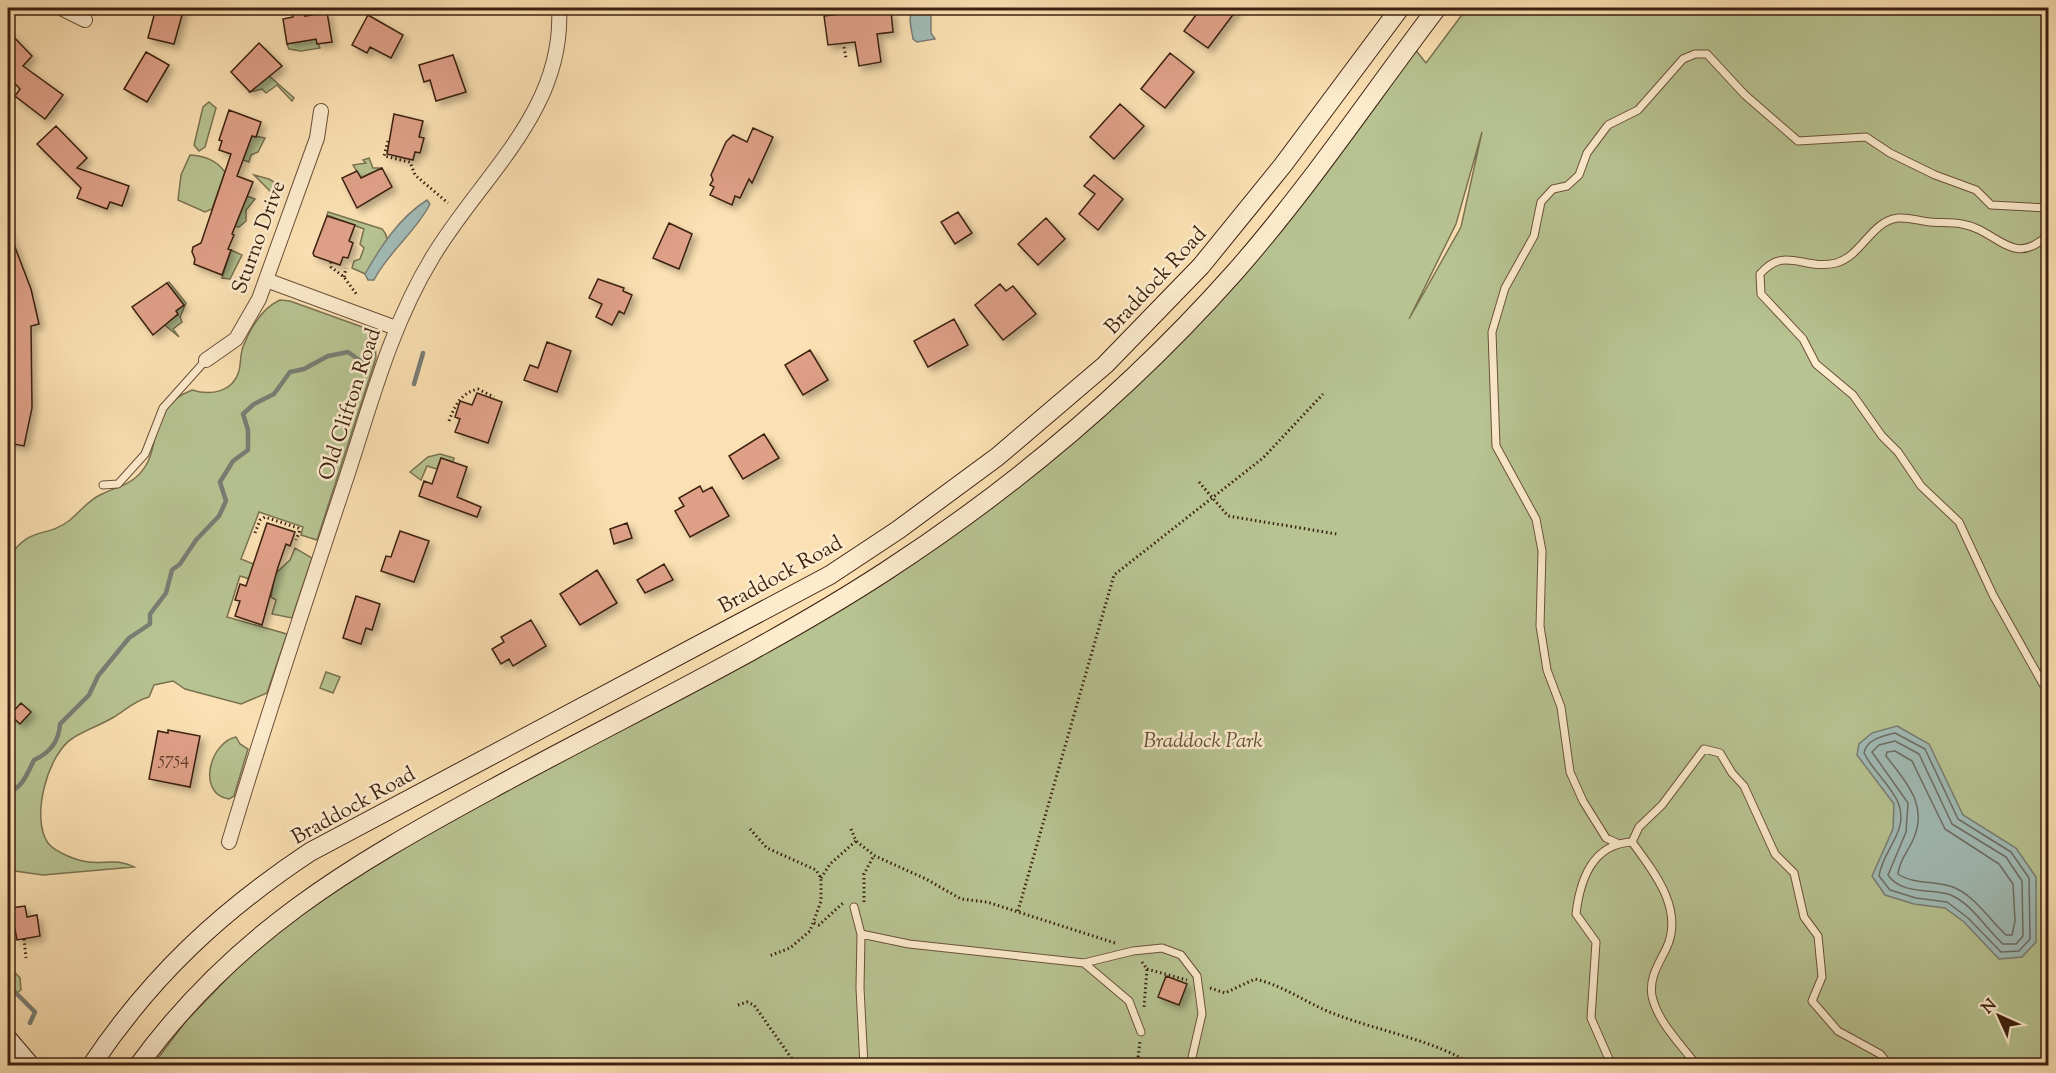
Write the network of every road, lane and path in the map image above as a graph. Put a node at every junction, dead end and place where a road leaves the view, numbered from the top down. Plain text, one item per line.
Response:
1 (61, 8) edge
2 (559, 8) edge
3 (1400, 8) edge
4 (1437, 8) edge
5 (85, 20) dead end
6 (844, 47) dead end
7 (846, 58) dead end
8 (321, 111) dead end
9 (388, 141) dead end
10 (448, 203) dead end
11 (2049, 208) edge
12 (2049, 235) edge
13 (331, 262) dead end
14 (346, 268) dead end
15 (344, 277) junction
16 (266, 280) junction
17 (357, 296) dead end
18 (396, 328) junction
19 (206, 360) joint
20 (1323, 394) dead end
21 (494, 397) dead end
22 (449, 421) dead end
23 (1200, 482) dead end
24 (103, 485) dead end
25 (1212, 499) junction
26 (255, 533) dead end
27 (1337, 534) dead end
28 (296, 540) dead end
29 (2049, 693) edge
30 (750, 829) dead end
31 (851, 830) dead end
32 (228, 842) dead end
33 (856, 842) junction
34 (1632, 842) junction
35 (1617, 843) junction
36 (874, 855) junction
37 (821, 878) junction
38 (848, 900) dead end
39 (854, 907) dead end
40 (864, 911) dead end
41 (1018, 911) junction
42 (814, 923) junction
43 (861, 934) junction
44 (24, 939) dead end
45 (1133, 951) junction
46 (769, 956) dead end
47 (26, 958) dead end
48 (1084, 963) junction
49 (1147, 969) junction
50 (1198, 983) junction
51 (738, 1005) dead end
52 (1142, 1032) junction
53 (8, 1039) edge
54 (31, 1065) edge
55 (91, 1065) edge
56 (138, 1065) edge
57 (797, 1065) edge
58 (864, 1065) edge
59 (1137, 1065) edge
60 (1191, 1065) edge
61 (1474, 1065) edge
62 (1612, 1065) edge
63 (1697, 1065) edge
64 (1890, 1065) edge

1 - 5 street
2 - 18 street, Old Clifton Road
3 - 55 main road, Braddock Road
4 - 56 main road
6 - 7 path
8 - 16 street, Sturno Drive
9 - 10 path
11 - 35 lane
12 - 29 lane
13 - 15 path
14 - 15 path
15 - 17 path
16 - 18 street
16 - 19 street, Sturno Drive
18 - 32 street, Old Clifton Road
19 - 24 lane
20 - 25 path
21 - 22 path
23 - 25 path
25 - 27 path
25 - 41 path
26 - 28 path
30 - 37 path
31 - 33 path
33 - 36 path
33 - 37 path
34 - 35 lane
34 - 63 lane
34 - 64 lane
35 - 62 lane
36 - 40 path
36 - 41 path
37 - 42 path
38 - 42 path
39 - 43 lane
41 - 45 path
42 - 46 path
43 - 48 lane
43 - 58 lane
44 - 47 path
45 - 48 lane
45 - 49 path
45 - 50 lane
48 - 52 lane
49 - 50 path
49 - 52 path
50 - 60 lane
50 - 61 path
51 - 57 path
52 - 59 path
53 - 54 main road

